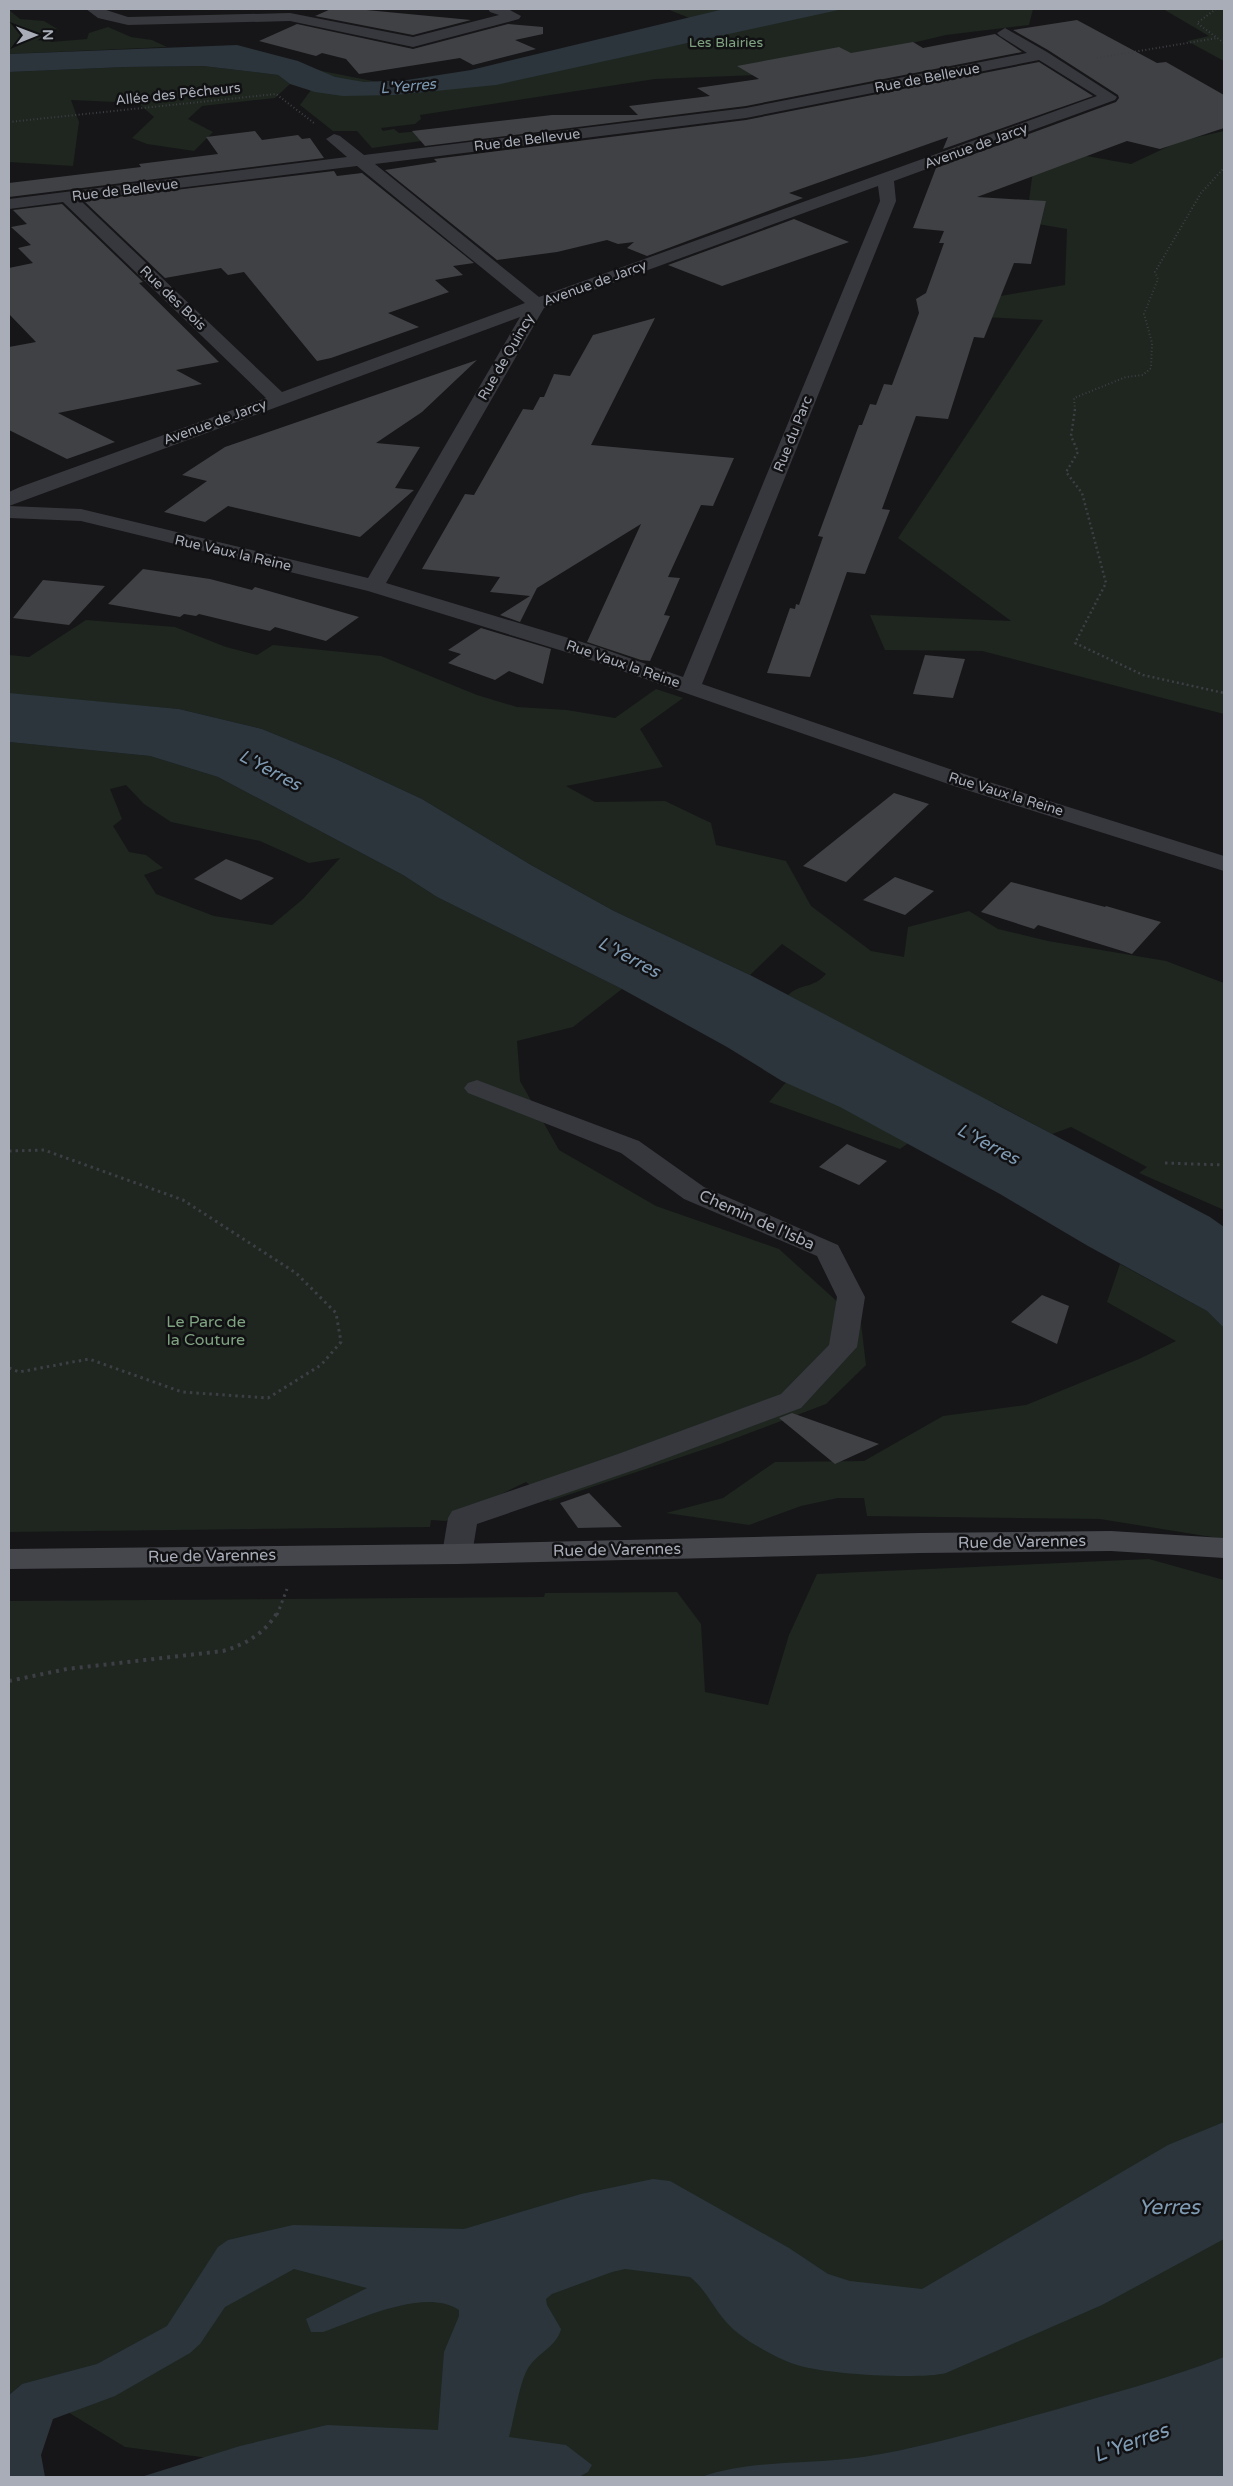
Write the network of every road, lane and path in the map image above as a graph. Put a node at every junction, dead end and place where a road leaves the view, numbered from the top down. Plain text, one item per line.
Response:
1 (92, 9) edge
2 (495, 9) edge
3 (1216, 9) edge
4 (1005, 33) dead end
5 (1217, 38) junction
6 (1224, 43) edge
7 (1049, 60) junction
8 (9, 122) edge
9 (334, 139) joint
10 (359, 161) junction
11 (1224, 168) edge
12 (885, 179) junction
13 (67, 197) junction
14 (9, 204) edge
15 (537, 304) junction
16 (278, 399) junction
17 (9, 500) edge
18 (9, 512) edge
19 (374, 586) junction
20 (690, 687) junction
21 (1224, 693) edge
22 (1224, 864) edge
23 (477, 1088) dead end
24 (9, 1151) edge
25 (1165, 1162) dead end
26 (1224, 1166) edge
27 (9, 1368) edge
28 (1224, 1548) edge
29 (457, 1554) junction
30 (293, 1556) junction
31 (9, 1559) edge
32 (9, 1682) edge

1 - 2 street
3 - 5 path
4 - 7 street
5 - 6 path
5 - 7 path
7 - 10 street, Rue de Bellevue
7 - 12 street, Avenue de Jarcy
8 - 9 path, Allée des Pêcheurs
9 - 10 street, Rue de Quincy
10 - 13 street, Rue de Bellevue
10 - 15 street, Rue de Quincy
11 - 21 path
12 - 15 street, Avenue de Jarcy
12 - 20 street, Rue du Parc
13 - 14 street, Rue de Bellevue
13 - 16 street, Rue des Bois
15 - 16 street, Avenue de Jarcy
15 - 19 street, Rue de Quincy
16 - 17 street, Avenue de Jarcy
18 - 19 street, Rue Vaux la Reine
19 - 20 street, Rue Vaux la Reine
20 - 22 street, Rue Vaux la Reine
23 - 29 street, Chemin de l'Isba
24 - 27 path
25 - 26 path
28 - 29 street, Rue de Varennes
29 - 30 street, Rue de Varennes
30 - 31 street, Rue de Varennes
30 - 32 path

